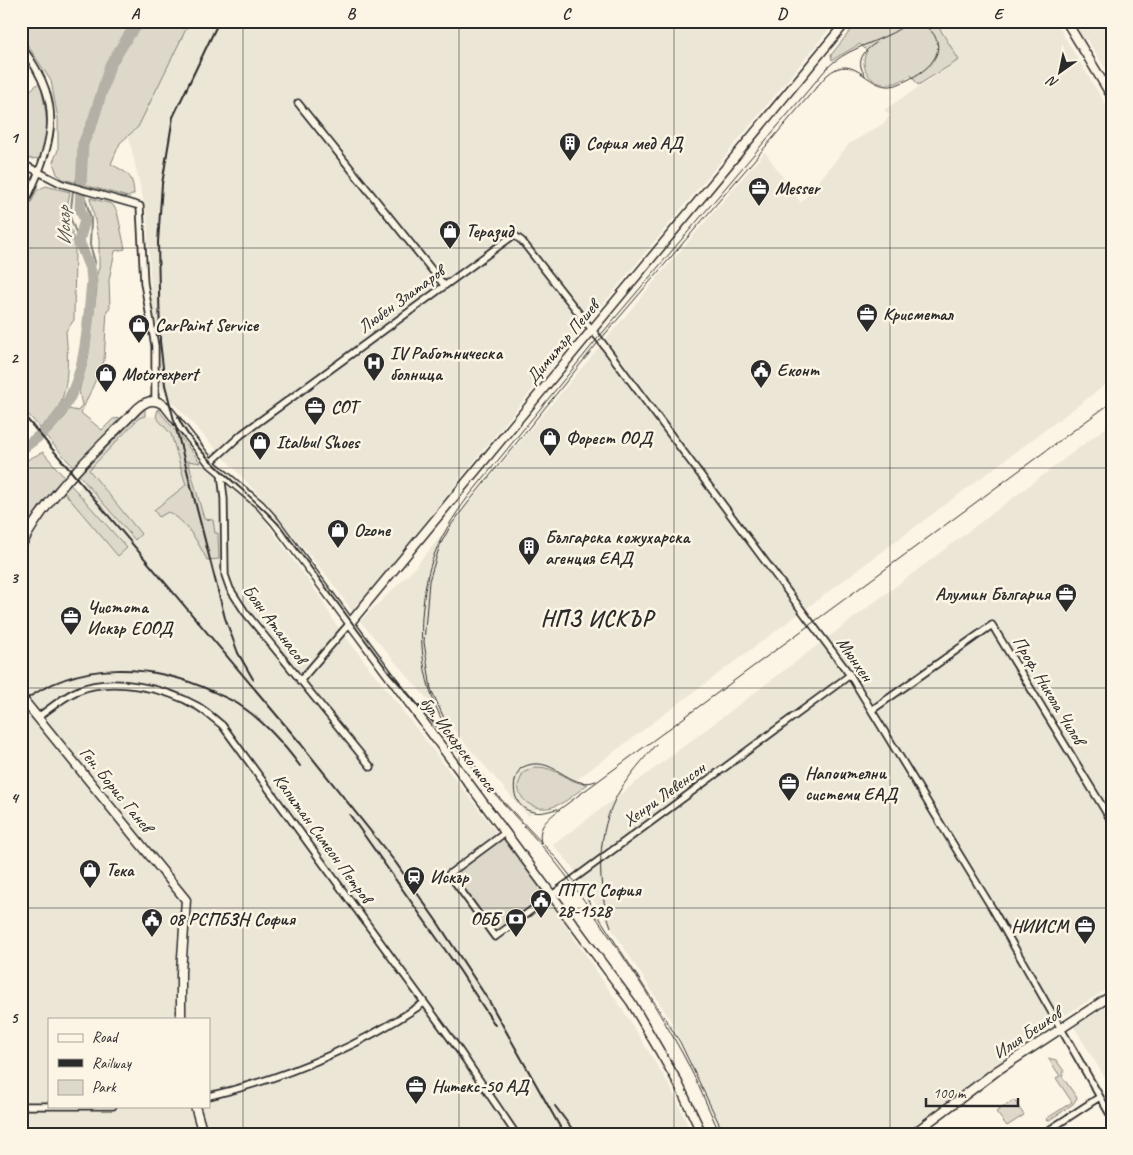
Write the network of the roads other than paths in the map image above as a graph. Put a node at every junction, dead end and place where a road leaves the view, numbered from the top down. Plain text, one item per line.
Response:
1 (848, 21) edge
2 (1066, 21) edge
3 (21, 46) edge
4 (1112, 97) edge
5 (298, 104) dead end
6 (21, 163) edge
7 (39, 174) junction
8 (21, 212) edge
9 (444, 286) junction
10 (592, 330) junction
11 (155, 401) junction
12 (210, 463) junction
13 (221, 474) junction
14 (21, 546) edge
15 (350, 623) junction
16 (850, 675) junction
17 (300, 681) junction
18 (21, 697) edge
19 (872, 710) junction
20 (38, 716) junction
21 (371, 767) dead end
22 (1112, 822) edge
23 (506, 832) junction
24 (553, 895) junction
25 (1112, 995) edge
26 (424, 1003) junction
27 (181, 1018) edge
28 (1060, 1028) junction
29 (210, 1096) edge
30 (1098, 1098) junction
31 (21, 1106) edge
32 (48, 1106) edge
33 (196, 1108) edge
34 (1112, 1118) edge
35 (203, 1134) edge
36 (516, 1134) edge
37 (702, 1134) edge
38 (913, 1134) edge
39 (1044, 1134) edge

1 - 10 main road, Димитър Пешев
2 - 4 main road
3 - 7 street
5 - 9 street
6 - 7 street
7 - 8 street
7 - 11 street
9 - 10 street, Любен Златаров
9 - 12 street, Любен Златаров
10 - 15 main road, Димитър Пешев
10 - 16 street, Мюнхен
11 - 12 main road, бул. Искърско шосе
11 - 14 main road
12 - 13 main road, бул. Искърско шосе
13 - 15 main road, бул. Искърско шосе
13 - 17 street, Боян Атанасов
15 - 17 street, Димитър Пешев
15 - 23 main road, бул. Искърско шосе
16 - 19 street, Мюнхен
16 - 24 street, Хенри Левенсон
17 - 21 street, Боян Атанасов
18 - 20 main road, Ген. Борис Ганев
19 - 22 street, Проф. Никола Чилов
19 - 28 street, Мюнхен
20 - 26 street, Капитан Симеон Петров
20 - 27 main road, Ген. Борис Ганев
23 - 24 main road, бул. Искърско шосе
23 - 24 street, Хенри Левенсон
24 - 37 main road, бул. Искърско шосе
25 - 28 main road, Илия Бешков
26 - 29 street
26 - 36 street, Капитан Симеон Петров
28 - 30 street, Мюнхен
28 - 38 main road, Илия Бешков
30 - 34 street, Мюнхен
30 - 39 street
31 - 32 street
33 - 35 main road

